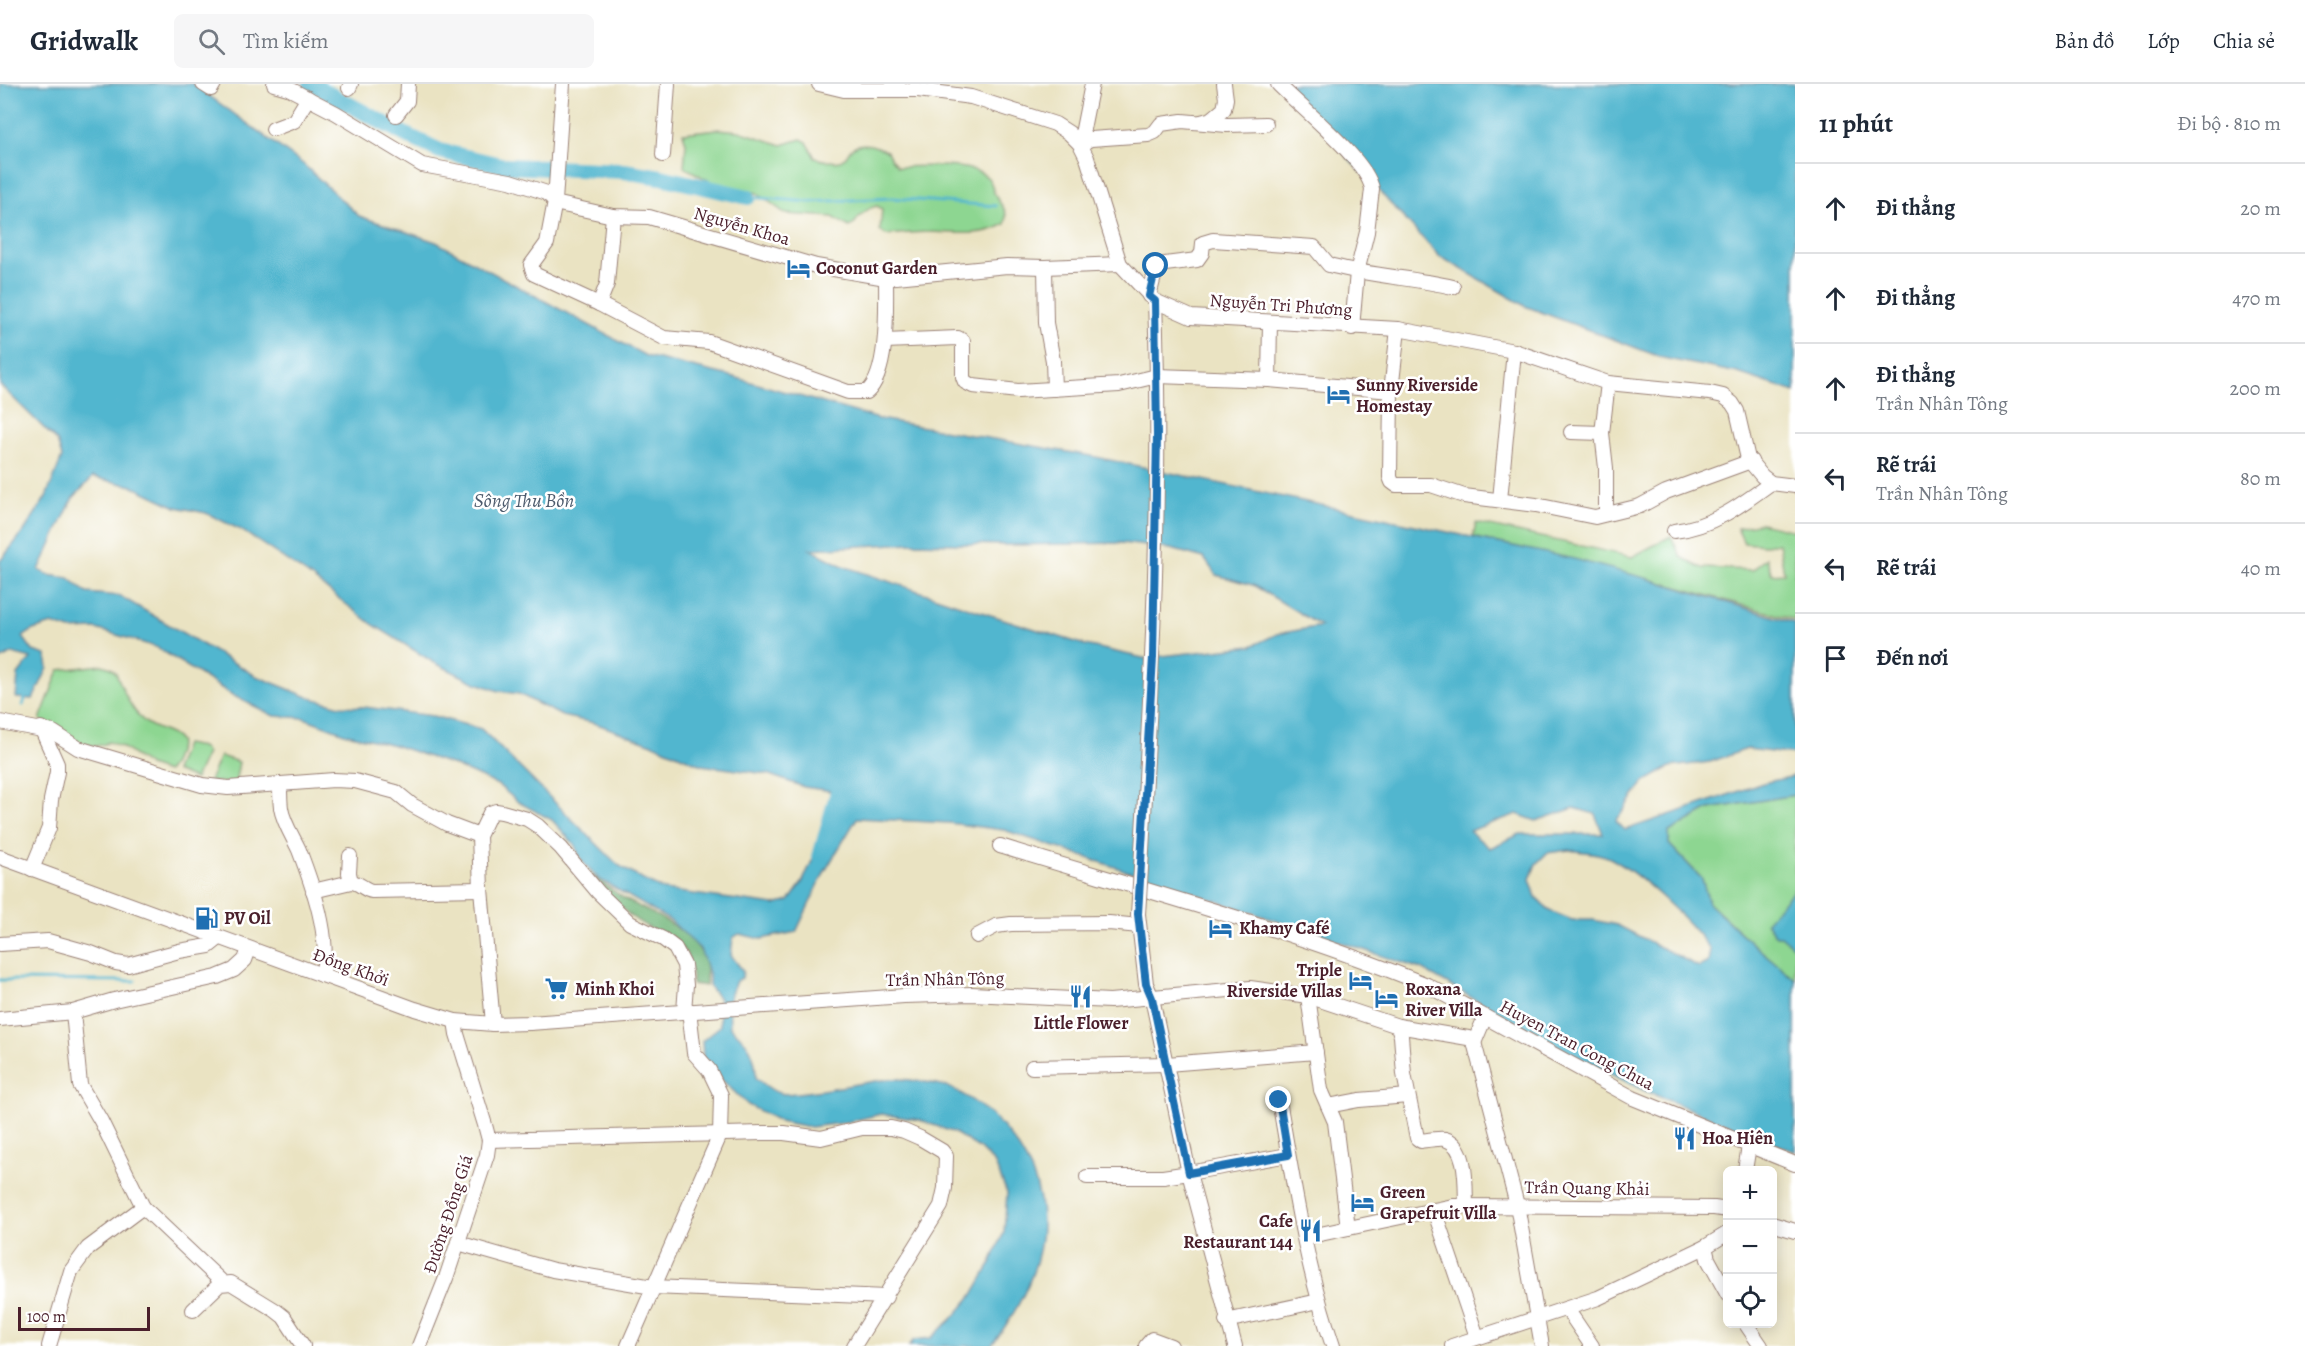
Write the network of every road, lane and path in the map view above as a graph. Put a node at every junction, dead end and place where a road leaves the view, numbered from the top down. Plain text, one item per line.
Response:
1 (203, 84) edge
2 (214, 84) edge
3 (274, 84) edge
4 (408, 84) edge
5 (562, 84) edge
6 (669, 84) edge
7 (819, 84) edge
8 (1092, 84) edge
9 (1224, 84) edge
10 (1278, 84) edge
11 (917, 87) edge
12 (308, 99) junction
13 (396, 115) dead end
14 (1201, 122) junction
15 (1266, 124) dead end
16 (273, 129) dead end
17 (1080, 144) junction
18 (663, 154) dead end
19 (555, 201) junction
20 (613, 216) junction
21 (1120, 264) junction
22 (1045, 267) junction
23 (1357, 272) junction
24 (886, 279) junction
25 (1453, 287) dead end
26 (1152, 298) junction
27 (599, 304) junction
28 (1270, 322) junction
29 (1352, 328) junction
30 (1398, 329) junction
31 (885, 341) junction
32 (1514, 351) junction
33 (1157, 376) junction
34 (1269, 380) junction
35 (1608, 383) junction
36 (1054, 389) junction
37 (1391, 391) junction
38 (1571, 432) dead end
39 (1602, 433) junction
40 (1751, 461) junction
41 (1771, 483) junction
42 (1795, 486) edge
43 (1500, 500) junction
44 (1606, 514) junction
45 (1674, 531) dead end
46 (0, 722) edge
47 (41, 728) junction
48 (280, 785) junction
49 (479, 836) junction
50 (1000, 846) dead end
51 (350, 856) dead end
52 (0, 857) edge
53 (32, 869) junction
54 (351, 882) junction
55 (481, 889) junction
56 (313, 891) junction
57 (1138, 920) junction
58 (977, 936) dead end
59 (219, 938) junction
60 (0, 944) edge
61 (249, 949) junction
62 (322, 975) junction
63 (1308, 996) junction
64 (1152, 998) junction
65 (706, 1010) joint
66 (687, 1011) junction
67 (73, 1012) junction
68 (1485, 1017) junction
69 (0, 1019) edge
70 (455, 1021) junction
71 (493, 1024) junction
72 (1398, 1026) junction
73 (1474, 1042) junction
74 (1316, 1052) junction
75 (1167, 1064) junction
76 (1032, 1067) dead end
77 (1408, 1096) junction
78 (1279, 1100) dead end
79 (1328, 1106) junction
80 (720, 1135) junction
81 (489, 1140) junction
82 (1749, 1146) junction
83 (1288, 1155) junction
84 (1795, 1164) edge
85 (1746, 1166) edge
86 (1189, 1173) junction
87 (1086, 1177) dead end
88 (1517, 1205) junction
89 (1466, 1206) junction
90 (143, 1207) junction
91 (1723, 1209) edge
92 (1434, 1210) junction
93 (1777, 1225) edge
94 (1348, 1228) junction
95 (1795, 1231) edge
96 (1723, 1236) edge
97 (1306, 1237) junction
98 (458, 1243) junction
99 (1705, 1247) junction
100 (222, 1282) junction
101 (1723, 1286) edge
102 (652, 1287) junction
103 (886, 1297) junction
104 (1319, 1301) junction
105 (1567, 1309) junction
106 (194, 1311) dead end
107 (1537, 1316) junction
108 (1226, 1321) junction
109 (1749, 1328) edge
110 (1477, 1337) junction
111 (49, 1346) edge
112 (303, 1346) edge
113 (419, 1346) edge
114 (628, 1346) edge
115 (854, 1346) edge
116 (1146, 1346) edge
117 (1171, 1346) edge
118 (1234, 1346) edge
119 (1333, 1346) edge
120 (1452, 1346) edge
121 (1542, 1346) edge
122 (1592, 1346) edge
123 (1761, 1346) edge

1 - 2 street
3 - 12 street, Nguyễn Khoa
4 - 13 street
5 - 19 street
6 - 18 street
7 - 11 street, Nguyễn Tri Phương
8 - 17 street
9 - 14 street
10 - 23 street
11 - 17 street, Nguyễn Tri Phương
12 - 16 street
12 - 19 street, Nguyễn Khoa
14 - 15 street
14 - 17 street
17 - 21 street, Nguyễn Tri Phương
19 - 20 street, Nguyễn Khoa
19 - 27 street
20 - 24 street, Nguyễn Khoa
20 - 27 street
21 - 22 street, Nguyễn Khoa
21 - 26 street, Nguyễn Tri Phương
22 - 24 street, Nguyễn Khoa
22 - 36 street
23 - 25 street
23 - 26 street
23 - 29 street
24 - 31 street
26 - 28 street, Nguyễn Tri Phương
26 - 33 street
27 - 31 street
28 - 29 street, Nguyễn Tri Phương
28 - 34 street
29 - 30 street, Nguyễn Tri Phương
30 - 32 street, Nguyễn Tri Phương
30 - 37 street
31 - 36 street
32 - 35 street, Nguyễn Tri Phương
32 - 43 street
33 - 34 street
33 - 36 street
33 - 57 street, bridge
34 - 37 street
35 - 39 street
35 - 40 street, Nguyễn Tri Phương
37 - 43 street
38 - 39 street
39 - 44 street
40 - 41 street, Nguyễn Tri Phương
40 - 44 street
41 - 42 street
41 - 45 street
43 - 44 street
46 - 47 street
47 - 48 street
47 - 53 street
48 - 49 street
48 - 56 street
49 - 55 street
49 - 66 street
50 - 68 street, Huyen Tran Cong Chua
51 - 54 street
52 - 53 street, Đồng Khởi
53 - 59 street, Đồng Khởi
54 - 55 street
54 - 56 street
55 - 71 street
56 - 62 street
57 - 58 street
57 - 64 street
59 - 60 street
59 - 61 street, Đồng Khởi
61 - 62 street, Đồng Khởi
61 - 67 street
62 - 70 street, Đồng Khởi
63 - 64 street, Trần Nhân Tông
63 - 72 street, Trần Nhân Tông
63 - 74 street
64 - 65 street, Trần Nhân Tông
64 - 75 street
65 - 66 street, Đồng Khởi
66 - 71 street, Đồng Khởi
66 - 80 street
67 - 69 street
67 - 90 street
68 - 73 street
68 - 82 street, Huyen Tran Cong Chua
70 - 71 street, Đồng Khởi
70 - 81 street, Đường Đồng Giá
72 - 73 street, Trần Nhân Tông
72 - 77 street
73 - 88 street
74 - 75 street
74 - 79 street
75 - 76 street
75 - 86 street
77 - 79 street
77 - 89 street
78 - 83 street
79 - 94 street
80 - 81 street
80 - 102 street
80 - 103 street
81 - 98 street, Đường Đồng Giá
82 - 84 street, Huyen Tran Cong Chua
82 - 85 street
83 - 86 street
83 - 97 street
86 - 87 street
86 - 108 street
88 - 89 street, Trần Quang Khải
88 - 91 street, Trần Quang Khải
88 - 107 street
89 - 92 street, Trần Quang Khải
90 - 100 street
90 - 111 street
92 - 94 street, Trần Quang Khải
92 - 110 street
93 - 95 street
94 - 97 street, Trần Quang Khải
96 - 99 street
97 - 104 street
98 - 102 street
98 - 113 street, Đường Đồng Giá
99 - 101 street
99 - 105 street
100 - 106 street
100 - 112 street
102 - 103 street
102 - 114 street
103 - 115 street
104 - 108 street
104 - 119 street
105 - 107 street
105 - 122 street
107 - 110 street
107 - 121 street
108 - 118 street
109 - 123 street
110 - 120 street
116 - 117 street

